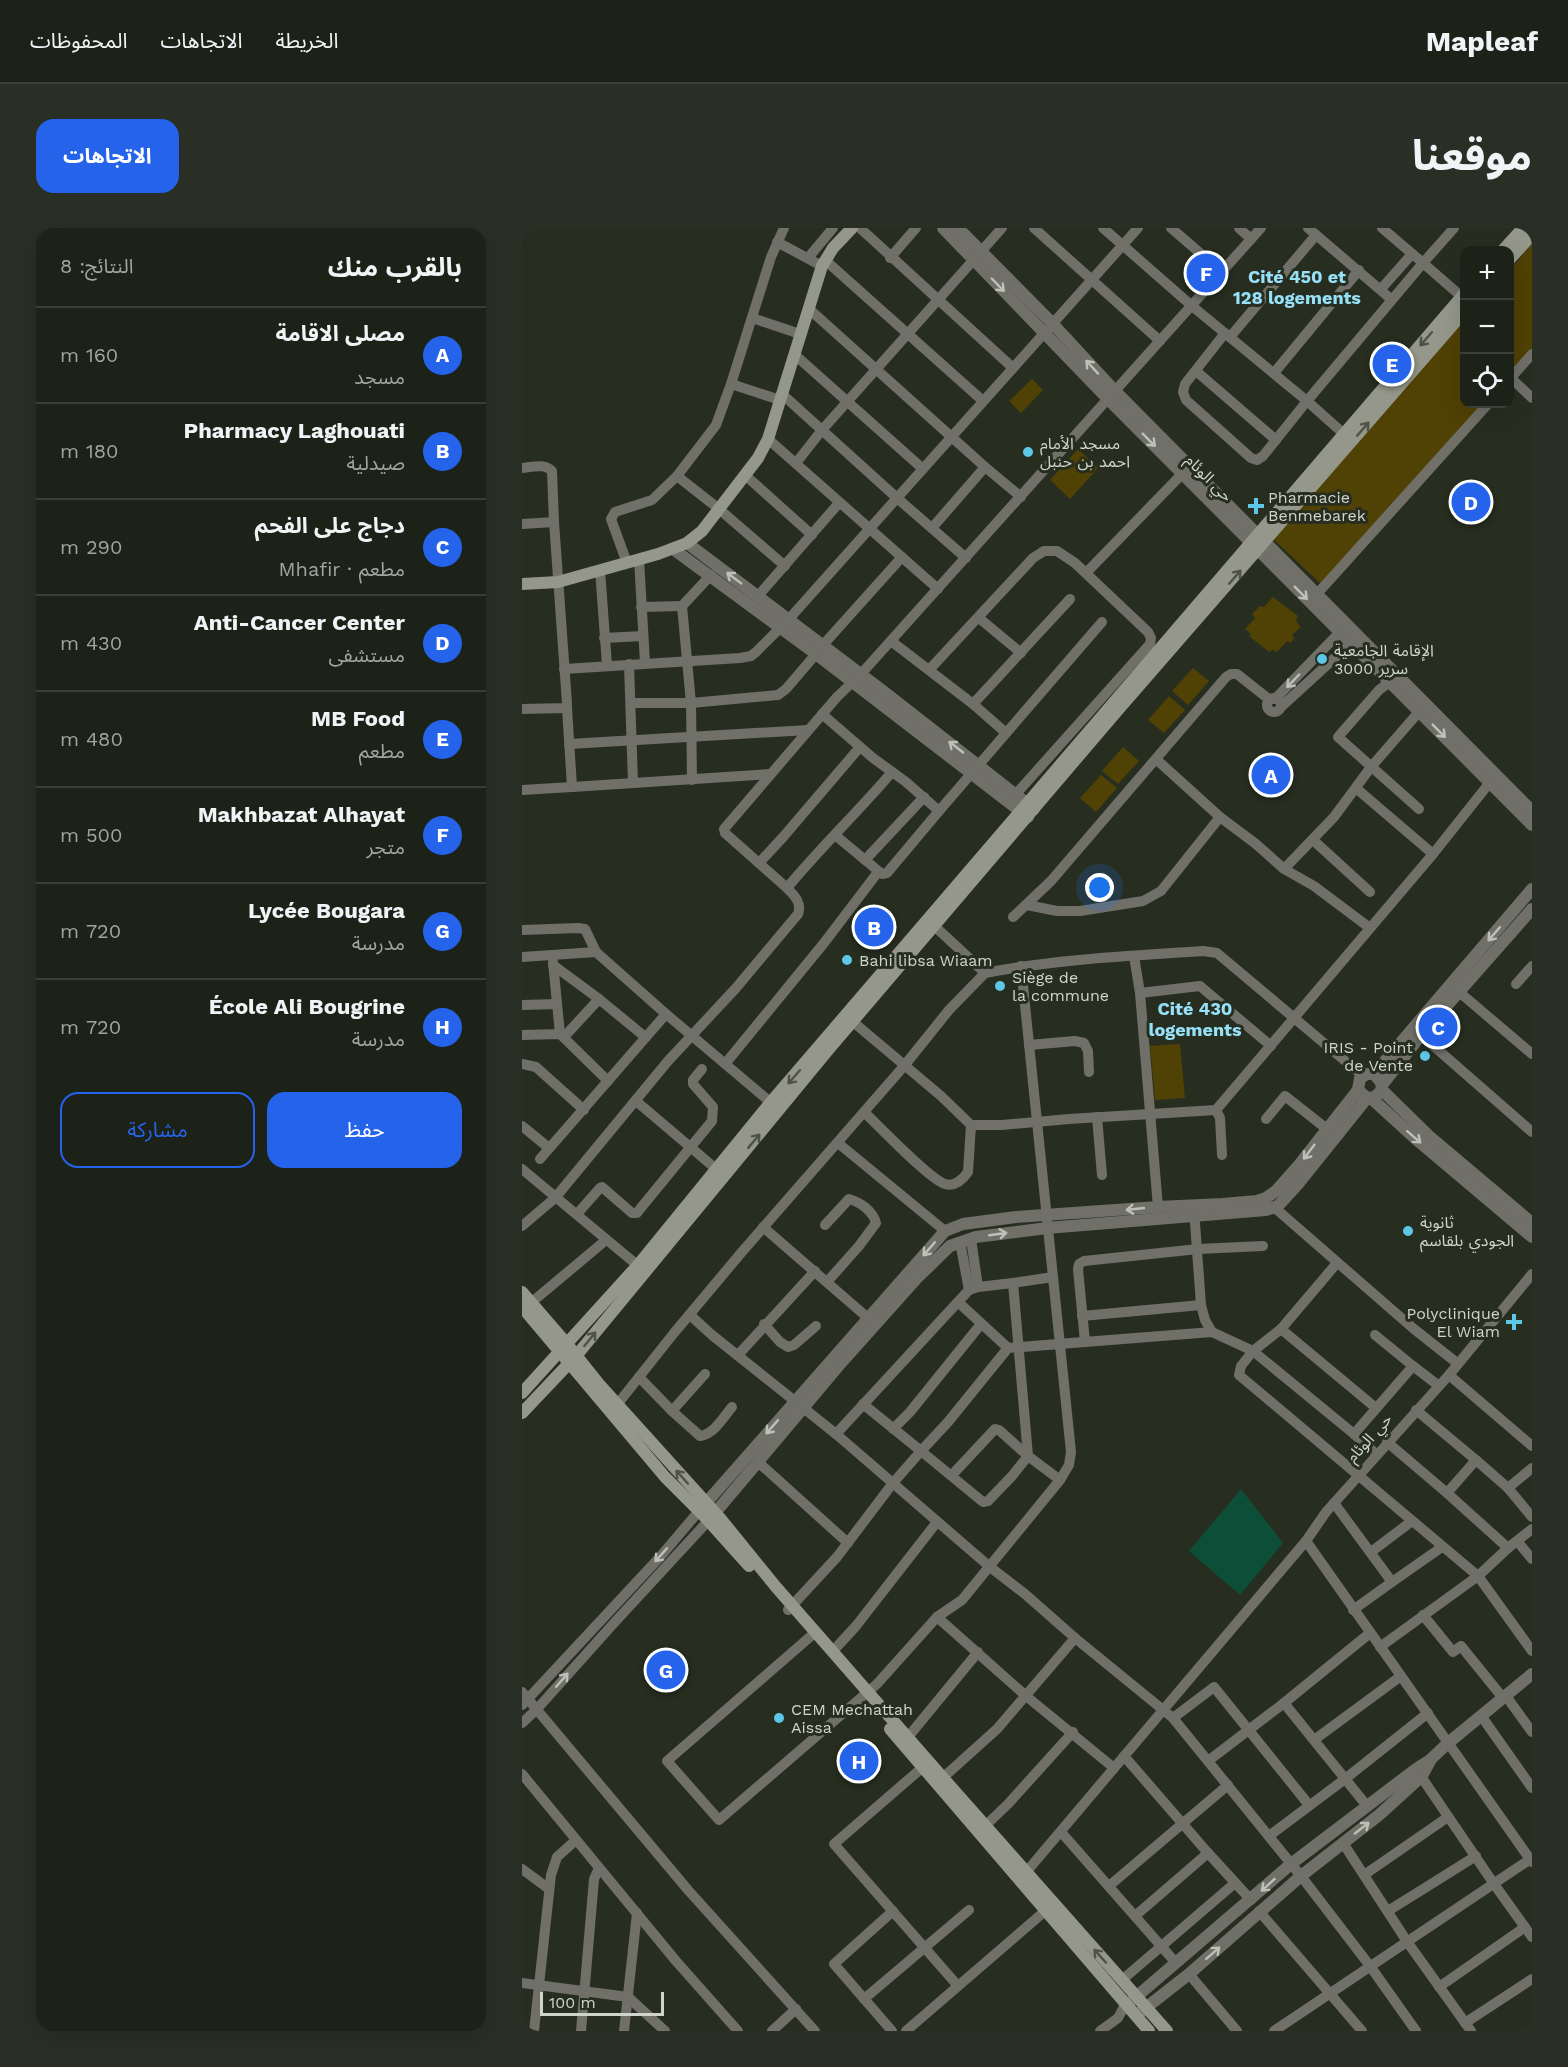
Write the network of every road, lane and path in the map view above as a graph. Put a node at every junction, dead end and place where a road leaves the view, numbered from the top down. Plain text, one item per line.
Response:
1 (784, 228) edge
2 (833, 228) edge
3 (852, 228) edge
4 (860, 228) edge
5 (916, 228) edge
6 (943, 228) edge
7 (958, 228) edge
8 (1002, 228) edge
9 (1034, 228) edge
10 (1103, 228) edge
11 (1138, 228) edge
12 (1171, 228) edge
13 (1239, 228) edge
14 (1261, 228) edge
15 (1382, 228) edge
16 (1454, 228) edge
17 (1523, 228) edge
18 (1312, 231) edge
19 (1532, 235) edge
20 (1251, 239) junction
21 (777, 242) junction
22 (1123, 245) junction
23 (1507, 246) edge
24 (1412, 254) junction
25 (1514, 255) edge
26 (977, 256) junction
27 (808, 258) junction
28 (890, 258) junction
29 (823, 263) junction
30 (1423, 263) junction
31 (1359, 270) junction
32 (1222, 272) junction
33 (1092, 279) junction
34 (1381, 289) junction
35 (1460, 294) edge
36 (1391, 299) junction
37 (1460, 299) edge
38 (938, 300) junction
39 (1192, 306) junction
40 (808, 308) junction
41 (1460, 316) edge
42 (752, 318) junction
43 (1048, 328) junction
44 (908, 333) junction
45 (800, 334) junction
46 (1227, 335) junction
47 (1160, 341) junction
48 (794, 354) junction
49 (1532, 354) edge
50 (1013, 368) junction
51 (877, 370) junction
52 (1196, 371) junction
53 (1274, 373) junction
54 (1514, 374) edge
55 (1514, 382) edge
56 (731, 384) junction
57 (1111, 395) junction
58 (781, 397) junction
59 (1532, 398) edge
60 (983, 401) junction
61 (1307, 401) junction
62 (847, 402) junction
63 (1484, 408) edge
64 (822, 430) junction
65 (1344, 434) junction
66 (951, 436) junction
67 (768, 439) junction
68 (1276, 441) junction
69 (796, 463) junction
70 (985, 467) junction
71 (522, 468) edge
72 (923, 470) junction
73 (1182, 474) junction
74 (745, 475) junction
75 (677, 476) junction
76 (1021, 497) junction
77 (897, 498) junction
78 (839, 503) junction
79 (719, 509) junction
80 (554, 522) junction
81 (522, 524) edge
82 (932, 528) junction
83 (868, 529) junction
84 (812, 535) junction
85 (1258, 542) junction
86 (687, 543) junction
87 (673, 549) junction
88 (902, 557) junction
89 (966, 558) junction
90 (633, 561) junction
91 (785, 567) junction
92 (600, 570) junction
93 (1086, 573) junction
94 (711, 575) junction
95 (558, 582) junction
96 (522, 584) edge
97 (938, 589) junction
98 (1317, 594) junction
99 (758, 596) junction
100 (1071, 599) dead end
101 (682, 606) junction
102 (642, 607) junction
103 (979, 618) junction
104 (1102, 622) dead end
105 (785, 623) junction
106 (1340, 632) junction
107 (643, 636) junction
108 (604, 638) junction
109 (891, 641) junction
110 (1352, 643) junction
111 (820, 649) junction
112 (1021, 653) junction
113 (686, 661) junction
114 (645, 663) junction
115 (629, 664) junction
116 (607, 665) junction
117 (564, 669) junction
118 (929, 670) junction
119 (857, 678) junction
120 (1394, 679) junction
121 (1275, 702) junction
122 (631, 703) junction
123 (691, 703) junction
124 (973, 704) junction
125 (567, 708) junction
126 (1423, 708) junction
127 (522, 710) edge
128 (822, 714) junction
129 (808, 730) junction
130 (1006, 733) junction
131 (691, 736) junction
132 (632, 740) junction
133 (569, 744) junction
134 (860, 747) junction
135 (1157, 760) junction
136 (1371, 767) junction
137 (975, 769) junction
138 (892, 772) junction
139 (771, 774) junction
140 (1493, 778) junction
141 (692, 780) junction
142 (633, 783) junction
143 (572, 787) junction
144 (1357, 789) junction
145 (522, 790) edge
146 (1016, 794) junction
147 (924, 797) junction
148 (1419, 809) dead end
149 (1028, 810) junction
150 (939, 811) junction
151 (1532, 811) edge
152 (1221, 817) junction
153 (1532, 825) edge
154 (835, 835) junction
155 (1313, 840) junction
156 (1433, 854) junction
157 (865, 860) junction
158 (759, 862) junction
159 (1284, 869) junction
160 (878, 872) junction
161 (787, 888) junction
162 (1532, 890) edge
163 (1370, 892) dead end
164 (1027, 905) junction
165 (1531, 912) edge
166 (1013, 917) dead end
167 (931, 923) junction
168 (1370, 928) junction
169 (522, 930) edge
170 (596, 952) junction
171 (1134, 956) junction
172 (522, 957) edge
173 (552, 960) junction
174 (1022, 966) junction
175 (1532, 966) edge
176 (985, 973) junction
177 (1516, 984) dead end
178 (1458, 991) junction
179 (1140, 993) junction
180 (600, 999) junction
181 (557, 1004) junction
182 (522, 1005) edge
183 (666, 1014) junction
184 (1293, 1018) junction
185 (850, 1019) junction
186 (522, 1035) edge
187 (562, 1035) junction
188 (1421, 1035) junction
189 (645, 1036) junction
190 (692, 1036) junction
191 (1029, 1045) junction
192 (1271, 1046) junction
193 (1532, 1054) edge
194 (522, 1064) edge
195 (725, 1064) junction
196 (904, 1066) junction
197 (702, 1070) dead end
198 (1089, 1072) dead end
199 (1368, 1075) junction
200 (608, 1081) junction
201 (1382, 1088) junction
202 (1365, 1095) junction
203 (636, 1101) junction
204 (776, 1106) junction
205 (584, 1110) junction
206 (1216, 1110) junction
207 (864, 1112) junction
208 (1151, 1114) junction
209 (1096, 1117) junction
210 (1266, 1119) dead end
211 (1037, 1122) junction
212 (522, 1125) edge
213 (971, 1125) junction
214 (1326, 1128) junction
215 (1532, 1132) edge
216 (1337, 1137) junction
217 (838, 1143) junction
218 (549, 1148) junction
219 (691, 1148) junction
220 (1222, 1155) dead end
221 (540, 1159) dead end
222 (522, 1169) edge
223 (721, 1173) junction
224 (1102, 1175) dead end
225 (555, 1198) junction
226 (1158, 1207) junction
227 (1275, 1208) junction
228 (1194, 1211) junction
229 (577, 1214) junction
230 (1047, 1222) junction
231 (1532, 1223) edge
232 (825, 1225) dead end
233 (522, 1226) edge
234 (764, 1227) junction
235 (945, 1231) junction
236 (1532, 1237) edge
237 (606, 1240) junction
238 (966, 1241) junction
239 (1263, 1246) dead end
240 (1198, 1249) junction
241 (1337, 1263) junction
242 (641, 1268) junction
243 (815, 1271) junction
244 (1532, 1274) edge
245 (1053, 1277) junction
246 (827, 1282) junction
247 (1013, 1283) junction
248 (974, 1288) junction
249 (522, 1292) edge
250 (958, 1302) junction
251 (527, 1305) edge
252 (1201, 1305) junction
253 (690, 1315) junction
254 (1082, 1316) junction
255 (868, 1318) junction
256 (764, 1324) junction
257 (981, 1324) junction
258 (816, 1326) dead end
259 (1281, 1329) junction
260 (1212, 1332) junction
261 (1375, 1335) dead end
262 (1085, 1342) junction
263 (1060, 1344) junction
264 (563, 1348) junction
265 (1013, 1348) junction
266 (1253, 1351) junction
267 (738, 1355) junction
268 (573, 1360) junction
269 (1457, 1363) junction
270 (1413, 1366) junction
271 (705, 1374) dead end
272 (1449, 1375) junction
273 (639, 1377) junction
274 (1439, 1386) junction
275 (522, 1393) edge
276 (863, 1404) junction
277 (799, 1405) junction
278 (732, 1407) dead end
279 (614, 1408) junction
280 (1376, 1408) junction
281 (1416, 1410) junction
282 (672, 1411) junction
283 (522, 1413) edge
284 (893, 1429) junction
285 (836, 1434) junction
286 (1354, 1434) junction
287 (1387, 1442) junction
288 (1532, 1446) edge
289 (921, 1451) junction
290 (1377, 1455) junction
291 (1028, 1456) junction
292 (1476, 1460) junction
293 (759, 1462) junction
294 (1532, 1468) edge
295 (1359, 1474) junction
296 (952, 1475) junction
297 (1060, 1480) junction
298 (893, 1483) junction
299 (1508, 1488) junction
300 (1447, 1493) junction
301 (1334, 1503) junction
302 (707, 1512) junction
303 (1532, 1516) edge
304 (1412, 1521) junction
305 (937, 1522) junction
306 (1532, 1529) edge
307 (1306, 1540) junction
308 (1517, 1540) junction
309 (848, 1543) junction
310 (1442, 1547) junction
311 (1508, 1548) junction
312 (1371, 1552) junction
313 (1532, 1559) edge
314 (990, 1568) junction
315 (1478, 1575) junction
316 (1392, 1582) junction
317 (791, 1608) junction
318 (1353, 1610) junction
319 (1423, 1615) junction
320 (937, 1617) junction
321 (1370, 1633) junction
322 (811, 1636) junction
323 (1076, 1638) junction
324 (1380, 1647) junction
325 (833, 1651) junction
326 (1532, 1651) edge
327 (978, 1652) junction
328 (1532, 1674) edge
329 (1401, 1676) junction
330 (865, 1694) junction
331 (1026, 1696) junction
332 (1504, 1697) junction
333 (524, 1699) edge
334 (1284, 1703) junction
335 (537, 1709) junction
336 (1164, 1710) junction
337 (1428, 1713) junction
338 (1482, 1717) junction
339 (1173, 1718) junction
340 (522, 1723) edge
341 (1248, 1731) junction
342 (1073, 1732) junction
343 (1532, 1732) edge
344 (908, 1737) junction
345 (1314, 1740) junction
346 (1448, 1743) junction
347 (1124, 1756) junction
348 (1208, 1761) junction
349 (923, 1767) junction
350 (1114, 1768) junction
351 (1419, 1772) junction
352 (522, 1774) edge
353 (1345, 1779) junction
354 (940, 1781) junction
355 (1228, 1785) junction
356 (1532, 1788) edge
357 (1309, 1805) junction
358 (1367, 1806) junction
359 (1448, 1817) junction
360 (1182, 1822) junction
361 (985, 1826) junction
362 (1061, 1832) junction
363 (1269, 1836) junction
364 (576, 1840) junction
365 (1343, 1843) junction
366 (1208, 1853) junction
367 (1476, 1856) junction
368 (1531, 1860) edge
369 (1291, 1864) junction
370 (599, 1868) junction
371 (522, 1869) edge
372 (1364, 1875) junction
373 (1301, 1876) junction
374 (1023, 1877) junction
375 (1235, 1884) junction
376 (1494, 1884) junction
377 (1108, 1886) junction
378 (549, 1889) junction
379 (1255, 1905) junction
380 (969, 1910) dead end
381 (893, 1911) junction
382 (1045, 1911) junction
383 (1388, 1911) junction
384 (637, 1913) junction
385 (1135, 1916) junction
386 (1525, 1927) junction
387 (1532, 1937) edge
388 (1408, 1942) junction
389 (1162, 1946) junction
390 (925, 1948) junction
391 (1176, 1963) junction
392 (1370, 1966) junction
393 (1189, 1974) junction
394 (1532, 1979) edge
395 (1122, 1980) junction
396 (522, 1983) edge
397 (539, 1985) junction
398 (958, 1986) junction
399 (1439, 1987) junction
400 (585, 1991) junction
401 (1330, 1993) junction
402 (628, 1997) junction
403 (1137, 1997) junction
404 (864, 1999) junction
405 (1125, 2005) junction
406 (1146, 2008) junction
407 (796, 2009) junction
408 (1135, 2017) junction
409 (1118, 2018) junction
410 (1468, 2027) edge
411 (733, 2029) edge
412 (1358, 2030) edge
413 (534, 2031) edge
414 (581, 2031) edge
415 (624, 2031) edge
416 (665, 2031) edge
417 (772, 2031) edge
418 (815, 2031) edge
419 (892, 2031) edge
420 (906, 2031) edge
421 (1100, 2031) edge
422 (1149, 2031) edge
423 (1167, 2031) edge
424 (1237, 2031) edge
425 (1274, 2031) edge
426 (1416, 2031) edge

1 - 21 street
2 - 27 street
3 - 29 main road
4 - 28 street
5 - 28 street
6 - 26 street, حي الوئام
7 - 26 street, حي الوئام
8 - 26 street
9 - 33 street
10 - 22 street
11 - 22 street
12 - 32 street
13 - 20 street
14 - 20 street
15 - 24 street
16 - 30 street
17 - 23 main road
18 - 31 street
18 - 46 street
19 - 25 main road
20 - 32 street
21 - 27 street
21 - 42 street
22 - 33 street
22 - 39 street
24 - 30 street
24 - 34 street
26 - 38 street
26 - 43 street, حي الوئام
27 - 29 street
28 - 38 street
29 - 40 main road
29 - 44 street
30 - 35 street
30 - 36 street
31 - 34 street
31 - 53 street
32 - 39 street
33 - 43 street
33 - 47 street
34 - 36 street
36 - 61 street
37 -> 65 main road
38 - 44 street
38 - 50 street
39 - 46 street
39 - 47 street
40 - 45 main road
40 - 51 street
85 -> 41 main road
42 - 45 street
42 - 56 street
43 - 50 street
43 - 57 street, حي الوئام
44 - 51 street
44 - 60 street
45 - 48 main road
46 - 52 street
46 - 53 street
47 - 57 street
48 - 58 main road
48 - 62 street
49 - 54 street
50 - 60 street
51 - 62 street
51 - 66 street
52 - 68 street
52 - 68 street
53 - 61 street
55 - 59 street
56 - 58 street
56 - 75 street
57 -> 73 street, حي الوئام
57 - 76 street
57 - 85 street, حي الوئام
58 - 64 street
58 - 67 main road
60 - 66 street
61 - 65 street
61 - 68 street
62 - 64 street
62 - 72 street
63 - 98 street
64 - 69 street
64 - 77 street
65 - 85 main road
66 - 70 street
66 - 72 street
67 - 69 street
67 - 74 main road
69 - 78 street
70 - 76 street
70 - 82 street
71 - 80 street
72 - 77 street
73 - 85 street, حي الوئام
73 - 93 street
74 - 79 main road
74 - 84 street
75 - 79 street
75 - 90 street
76 - 89 street
77 - 82 street
77 - 83 street
78 - 83 street
78 - 84 street
79 - 86 main road
79 - 91 street
80 - 81 street
80 - 95 street
82 - 89 street
83 - 88 street
83 - 105 street
84 - 91 street
85 - 98 street, حي الوئام
85 -> 106 street, حي الوئام
85 - 149 main road
86 - 87 main road
99 -> 86 street
87 - 90 main road
87 - 94 street
88 - 97 street
88 - 111 street
89 - 97 street
90 - 92 main road
90 - 102 street
91 - 99 street
92 - 95 main road
92 - 108 street
93 - 103 street
93 - 146 street
94 - 101 street
94 - 105 street
95 - 96 main road
95 - 117 street
97 - 109 street
98 - 120 street, حي الوئام
99 - 105 street
100 - 112 street
101 - 102 street
101 - 113 street
102 - 107 street
103 - 112 street
103 - 118 street
104 - 130 street
105 - 111 street
105 - 113 street
106 - 110 street, حي الوئام
106 -> 121 street
107 - 108 street
107 - 114 street
108 - 116 street
109 - 118 street
109 - 119 street
110 - 120 street, حي الوئام
110 - 121 street
111 - 119 street
111 - 123 street
112 - 124 street
113 - 114 street
113 - 123 street
114 - 115 street
115 - 116 street
115 - 122 street
116 - 117 street
117 - 125 street
118 - 124 street
119 - 128 street
119 - 137 street
120 - 126 street, حي الوئام
120 - 136 street
121 - 135 street
122 - 123 street
122 - 132 street
123 - 131 street
124 - 130 street
125 - 127 street
125 - 133 street
126 - 136 street
126 - 140 street, حي الوئام
128 - 129 street
128 - 134 street
129 - 131 street
129 - 139 street
130 - 137 street
131 - 132 street
131 - 141 street
132 - 133 street
132 - 142 street
133 - 143 street
134 - 138 street
134 - 158 street
135 - 152 street
135 - 164 street
136 - 144 street
136 - 148 street
137 - 146 street
137 - 149 street
137 - 150 street
138 - 147 street
138 - 154 street
139 - 141 street
139 - 158 street
140 - 151 street, حي الوئام
140 - 153 street, حي الوئام
140 - 156 street
141 - 142 street
142 - 143 street
143 - 145 street
144 - 155 street
144 - 156 street
146 - 149 street
147 - 150 street
147 - 157 street
149 - 167 main road
150 - 160 street
152 - 159 street
152 - 164 street
154 - 157 street
154 - 161 street
155 - 159 street
155 - 163 street
156 - 168 street
157 - 160 street
158 - 161 street
159 - 168 street
160 - 195 street
161 - 190 street
162 -> 199 street
164 - 166 street
165 - 178 street
167 - 176 street
167 - 185 main road
168 - 184 street
169 - 170 street
170 - 173 street
170 - 183 street
171 - 174 street
171 - 179 street
171 - 184 street
172 - 173 street
173 - 180 street
173 - 181 street
174 - 176 street
174 - 191 street
175 - 177 street
176 - 196 street
178 - 188 street
178 - 193 street
179 - 192 street
179 - 208 street
180 - 187 street
180 - 189 street
181 - 182 street
181 - 187 street
183 - 189 street
183 - 190 street
184 - 192 street
184 - 199 street
185 - 196 street
185 - 204 main road
186 - 187 street
187 - 200 street
188 - 201 street
188 - 215 street
189 - 200 street
190 - 195 street
190 - 203 street
191 - 198 street
191 - 211 street
192 - 206 street
194 - 205 street
195 - 204 street
196 - 207 street
196 - 213 street
197 - 219 street
199 - 201 street
199 - 202 street
200 - 205 street
201 - 202 street
201 - 231 street
202 - 214 street
202 - 216 street
202 -> 236 street
203 - 219 street
203 - 225 street
204 - 223 main road
205 - 218 street
206 - 208 street
206 - 220 street
207 - 213 street
207 - 217 street
208 - 209 street
208 - 226 street
209 - 211 street
209 - 224 street
210 - 214 street
211 - 213 street
211 - 230 street
212 - 218 street
214 - 216 street
214 -> 228 street
216 - 227 street
217 - 234 street
217 - 235 street
218 - 221 street
219 - 223 street
219 - 229 street
222 - 225 street
223 - 242 main road
225 - 229 street
225 - 233 street
226 - 228 street
226 -> 230 street
227 - 228 street
227 - 241 street
228 - 230 street
228 - 240 street
229 - 237 street
230 - 235 street
238 -> 230 street
230 - 245 street
232 - 246 street
234 - 243 street
234 - 253 street
235 -> 255 street
237 - 242 street
237 - 251 street
238 - 248 street
238 - 277 street
239 - 240 street
240 - 252 street
240 - 254 street
241 - 259 street
241 - 269 street
242 - 264 main road
268 -> 242 main road
243 - 246 street
243 - 256 street
244 - 269 street, حي الوئام
245 - 247 street
245 - 263 street
246 - 255 street
247 - 248 street
247 - 265 street
248 - 250 street
249 - 251 main road
250 - 257 street
250 - 276 street
251 - 264 main road
252 - 254 street
252 - 260 street
253 - 267 street
253 - 273 street
254 - 262 street
255 - 277 street
256 - 258 street
256 - 267 street
257 - 265 street
257 - 284 street
259 - 266 street
259 - 280 street
260 - 262 street
260 - 266 street
261 - 270 street
262 - 263 street
263 - 265 street
263 - 297 street
264 - 268 main road
264 - 275 main road
265 - 289 street
265 - 291 street
266 - 286 street
266 - 295 street
267 - 277 street
268 - 279 main road
268 - 283 main road
269 - 272 street, حي الوئام
270 - 274 street
270 - 280 street
271 - 282 street
272 - 274 street, حي الوئام
272 - 288 street
273 - 279 street
273 - 282 street
274 - 281 street, حي الوئام
276 - 284 street
276 - 285 street
277 - 285 street
277 - 293 street
277 -> 302 street
278 - 282 street
279 - 302 main road
280 - 286 street
281 - 287 street, حي الوئام
281 - 292 street
284 - 289 street
285 - 298 street
286 - 290 street
287 - 290 street, حي الوئام
287 - 300 street
289 - 296 street
289 - 298 street
290 - 295 street, حي الوئام
291 - 296 street
291 - 296 street
291 - 297 street
292 - 299 street
292 - 300 street
293 - 302 street
293 - 309 street
294 - 299 street
295 - 301 street, حي الوئام
295 - 304 street
297 - 314 street
298 - 305 street
298 - 309 street
299 - 303 street
300 - 311 street
301 - 307 street, حي الوئام
301 - 312 street
302 - 317 main road
302 -> 333 street
335 -> 302 street
304 - 310 street
304 - 312 street
305 - 314 street
305 - 325 street
306 - 308 street
307 - 318 street
307 - 336 street, حي الوئام
308 - 311 street
308 - 313 street
309 - 317 street
310 - 315 street
310 - 316 street
311 - 315 street
312 - 316 street
314 - 320 street
314 - 323 street
315 - 319 street
315 - 326 street
316 - 318 street
317 - 322 main road
317 - 325 main road
318 - 321 street
319 - 324 street
319 - 332 street
320 - 327 street
320 - 330 street
321 - 324 street
321 - 334 street
322 - 330 main road
322 - 330 street
323 - 331 street
323 - 336 street
324 - 329 street
325 - 330 main road
327 - 331 street
327 - 344 street
328 - 332 street
329 - 337 street
329 - 345 street
330 - 344 main road
330 - 349 main road
331 - 342 street
331 - 354 street
332 - 338 street
332 - 343 street
333 - 335 street
334 - 341 street
334 - 345 street
335 - 340 street
335 - 407 street
336 - 339 street
336 - 347 street, حي الوئام
337 - 346 street
337 - 353 street
338 - 346 street
338 - 356 street
339 - 341 street
339 - 348 street
341 - 348 street
341 - 357 street
342 - 350 street
342 - 361 street
344 - 354 main road
345 - 353 street
346 - 351 street
346 - 368 street
347 - 350 street, حي الوئام
347 - 360 street
348 - 355 street
349 - 354 main road
349 - 381 street
350 - 362 street, حي الوئام
351 - 358 street
351 - 359 street
365 -> 351 street
352 - 364 street
353 - 357 street
353 - 358 street
354 - 361 main road
354 - 374 main road
355 - 360 street
355 - 363 street
357 - 363 street
358 - 369 street
359 - 367 street
359 - 372 street
360 - 366 street
360 - 377 street
361 - 374 main road
362 - 374 street, حي الوئام
362 - 377 street
363 - 369 street
364 - 370 street
364 - 378 street
365 - 372 street
365 - 373 street
366 - 375 street
366 - 385 street
367 - 376 street
367 - 383 street
368 - 376 street
369 - 373 street
369 -> 379 street
370 - 384 street
370 - 400 street
371 - 378 street
372 - 383 street
373 - 379 street
373 - 392 street
374 - 382 main road
395 -> 374 main road
375 - 379 street
375 - 389 street
376 - 386 street
376 - 388 street
377 - 385 street
378 - 397 street
379 - 391 street
393 -> 379 street
379 - 401 street
380 - 390 street
381 - 390 street
381 - 404 street
382 - 398 street
382 - 405 main road
383 - 388 street
384 - 402 street
384 - 411 street
385 - 389 street
386 - 387 street
386 - 399 street
388 - 392 street
388 - 399 street
389 - 391 street
389 - 395 street
390 - 398 street
390 - 404 street
391 - 403 street
392 - 401 street
392 - 426 street
393 - 406 street
393 - 424 street
394 - 410 street
395 - 403 main road
396 - 397 street
397 - 400 street
397 - 413 street
398 - 420 street
399 - 410 street
400 - 402 street
400 - 414 street
401 - 412 street
401 - 425 street
402 - 415 street
402 - 416 street
403 - 405 street
403 - 406 main road
404 - 419 street
405 - 408 main road
405 - 409 street
406 - 408 street
406 - 423 main road
407 - 417 street
407 - 418 street
408 - 409 street
408 - 422 main road
409 - 421 street

